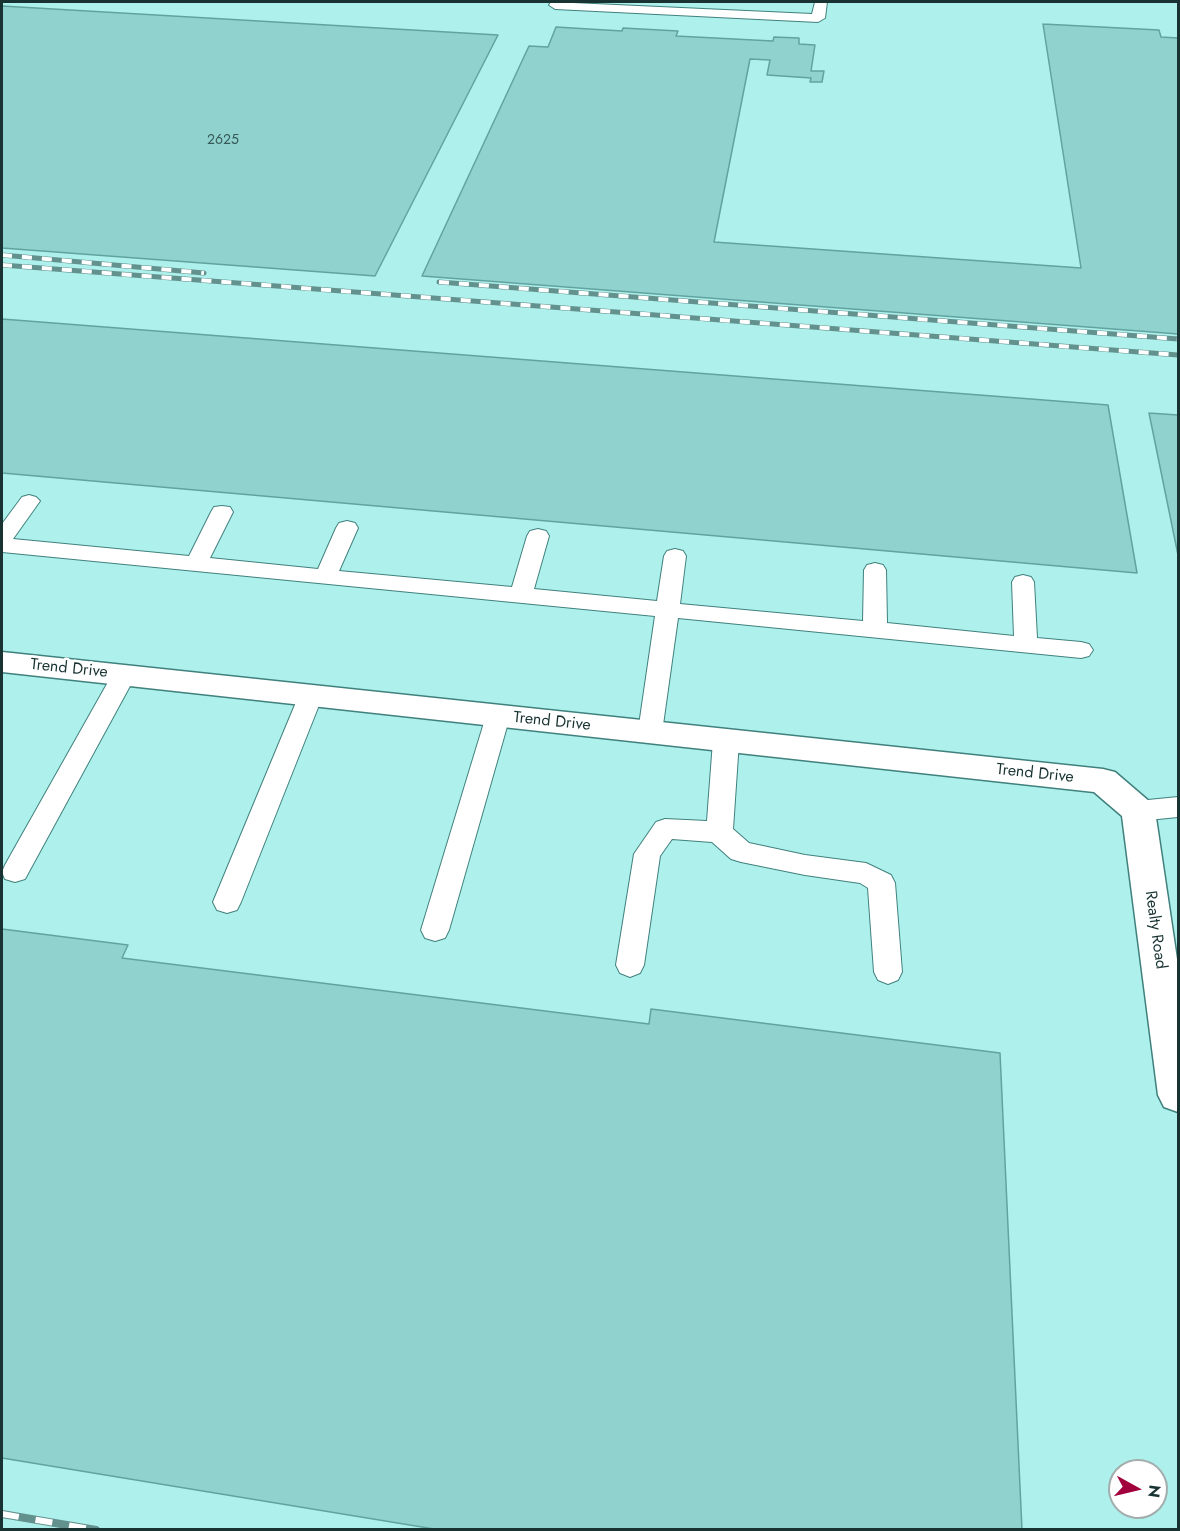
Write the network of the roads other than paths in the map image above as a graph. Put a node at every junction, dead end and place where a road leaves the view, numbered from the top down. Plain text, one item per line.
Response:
1 (557, 2) edge
2 (821, 2) edge
3 (29, 501) dead end
4 (222, 512) dead end
5 (347, 528) dead end
6 (538, 536) dead end
7 (2, 539) edge
8 (2, 545) edge
9 (675, 556) dead end
10 (196, 564) junction
11 (875, 570) dead end
12 (326, 576) junction
13 (1023, 582) dead end
14 (521, 595) junction
15 (667, 608) junction
16 (875, 629) junction
17 (1026, 645) junction
18 (1081, 650) dead end
19 (2, 662) edge
20 (124, 675) junction
21 (311, 695) junction
22 (498, 716) junction
23 (650, 732) junction
24 (726, 741) junction
25 (1179, 807) edge
26 (1138, 811) junction
27 (718, 832) junction
28 (15, 872) dead end
29 (227, 902) dead end
30 (435, 930) dead end
31 (630, 965) dead end
32 (888, 972) dead end
33 (1179, 1095) edge

1 - 2 lane
3 - 7 lane
4 - 10 lane
5 - 12 lane
6 - 14 lane
8 - 10 lane
9 - 15 lane
10 - 12 lane
11 - 16 lane
12 - 14 lane
13 - 17 lane
14 - 15 lane
15 - 16 lane
15 - 23 lane
16 - 17 lane
17 - 18 lane
19 - 20 street, Trend Drive
20 - 21 street, Trend Drive
20 - 28 lane
21 - 22 street, Trend Drive
21 - 29 lane
22 - 23 street, Trend Drive
22 - 30 lane
23 - 24 street, Trend Drive
24 - 26 street, Trend Drive
24 - 27 lane
25 - 26 lane
26 - 33 street, Realty Road
27 - 31 lane
27 - 32 lane

